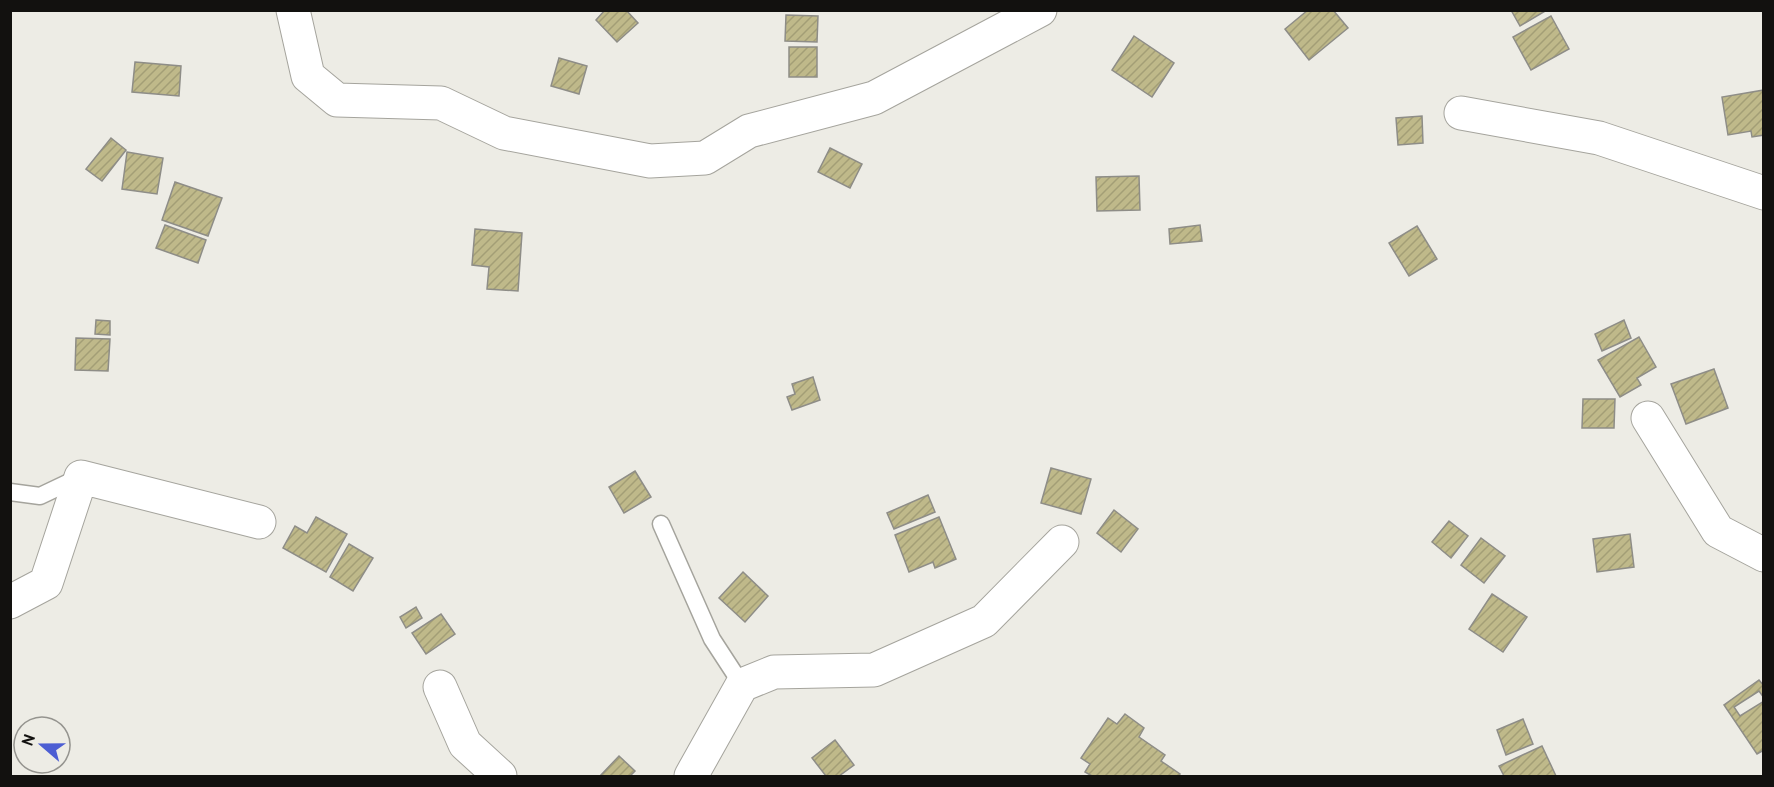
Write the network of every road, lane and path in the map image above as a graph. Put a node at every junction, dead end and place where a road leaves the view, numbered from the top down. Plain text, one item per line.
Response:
1 (293, 10) edge
2 (1040, 10) edge
3 (1461, 113) dead end
4 (1764, 193) edge
5 (1648, 418) dead end
6 (81, 477) junction
7 (10, 492) edge
8 (259, 522) dead end
9 (661, 524) dead end
10 (1062, 542) dead end
11 (1764, 555) edge
12 (10, 602) edge
13 (742, 685) junction
14 (440, 687) dead end
15 (500, 777) edge
16 (691, 777) edge

1 - 2 street
3 - 4 street
5 - 11 street
6 - 7 lane
6 - 8 street
6 - 12 street
9 - 13 lane
10 - 13 street
13 - 16 street
14 - 15 street

